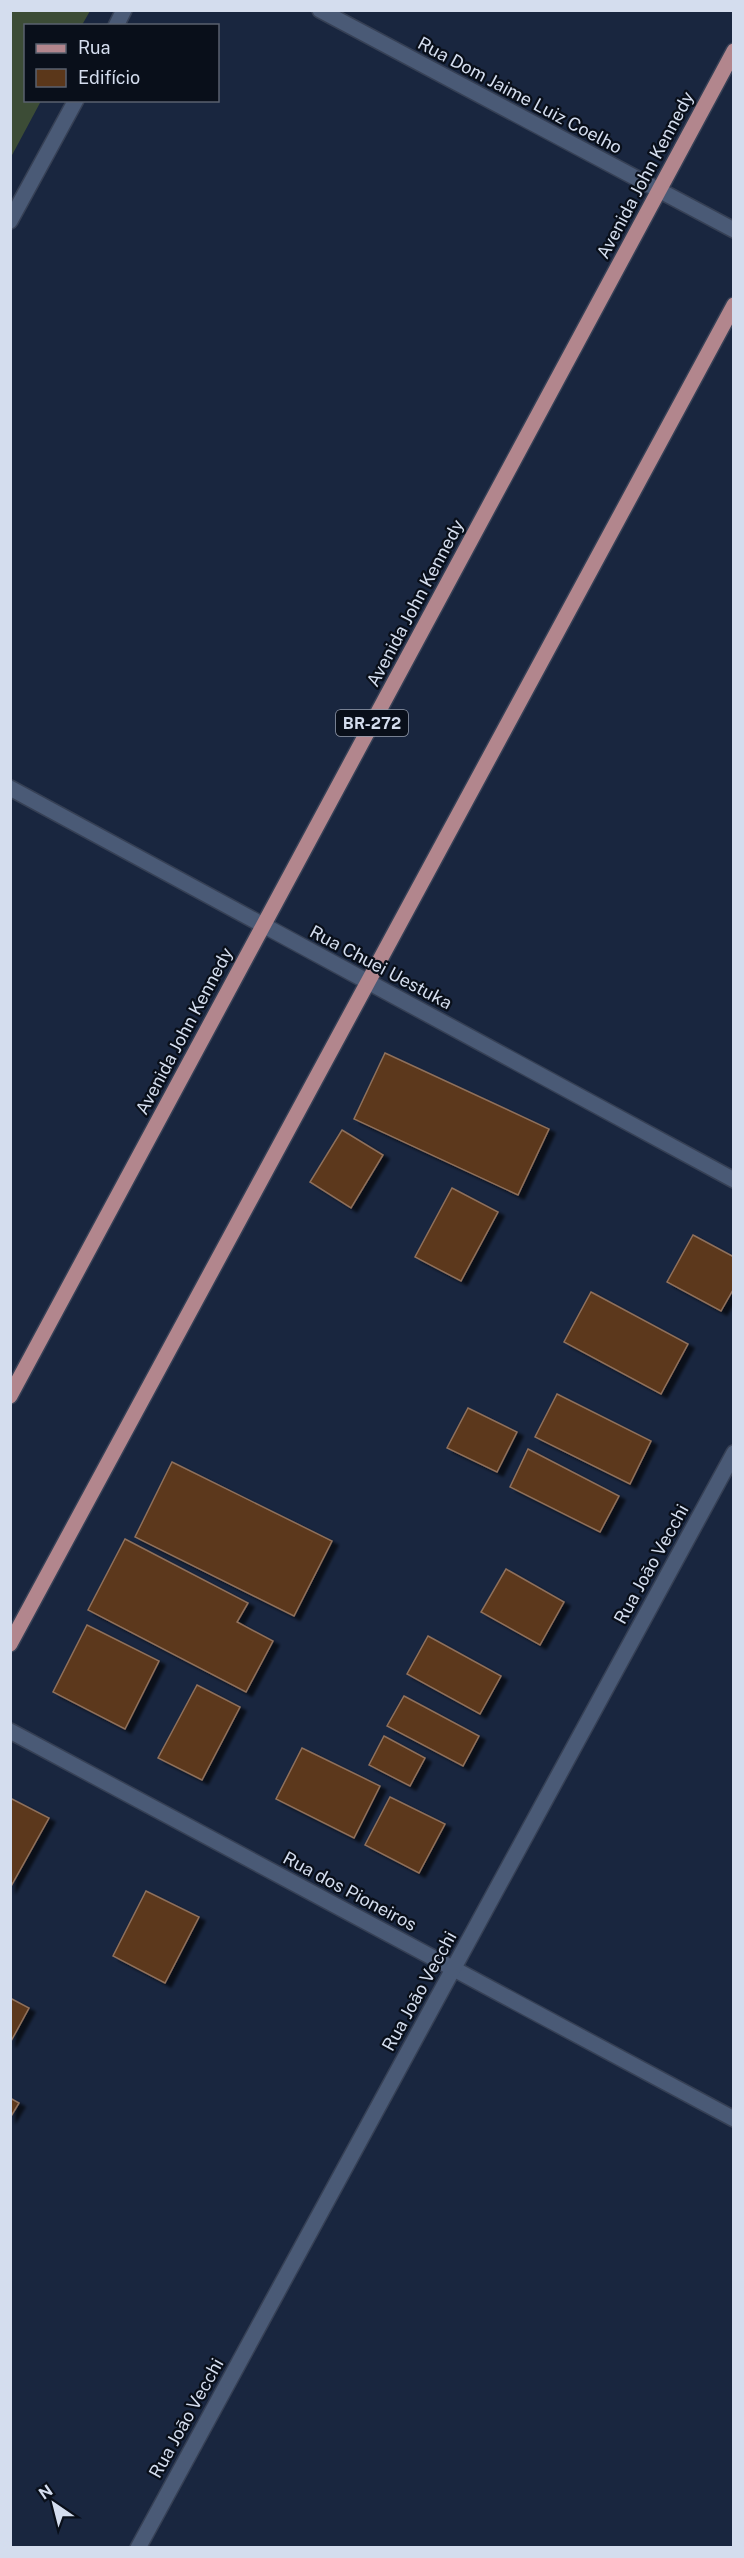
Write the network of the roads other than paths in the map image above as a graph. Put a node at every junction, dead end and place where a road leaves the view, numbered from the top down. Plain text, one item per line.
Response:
1 (124, 10) edge
2 (320, 10) edge
3 (117, 24) edge
4 (734, 51) edge
5 (75, 102) edge
6 (658, 190) junction
7 (10, 221) edge
8 (734, 231) edge
9 (734, 305) edge
10 (10, 788) edge
11 (264, 925) junction
12 (368, 981) junction
13 (734, 1180) edge
14 (10, 1396) edge
15 (734, 1453) edge
16 (10, 1644) edge
17 (10, 1731) edge
18 (453, 1969) junction
19 (734, 2119) edge
20 (138, 2547) edge

1 - 3 street
2 - 6 street, Rua Dom Jaime Luiz Coelho
4 - 6 main road, Avenida John Kennedy / BR-272
5 - 7 street
6 - 8 street, Rua Dom Jaime Luiz Coelho
6 - 11 main road, Avenida John Kennedy / BR-272
9 - 12 main road
10 - 11 street, Rua Chuei Uestuka
11 - 12 street, Rua Chuei Uestuka
11 - 14 main road, Avenida John Kennedy / BR-272
12 - 13 street, Rua Chuei Uestuka
12 - 16 main road
15 - 18 street, Rua João Vecchi
17 - 18 street, Rua dos Pioneiros
18 - 19 street, Rua dos Pioneiros
18 - 20 street, Rua João Vecchi

